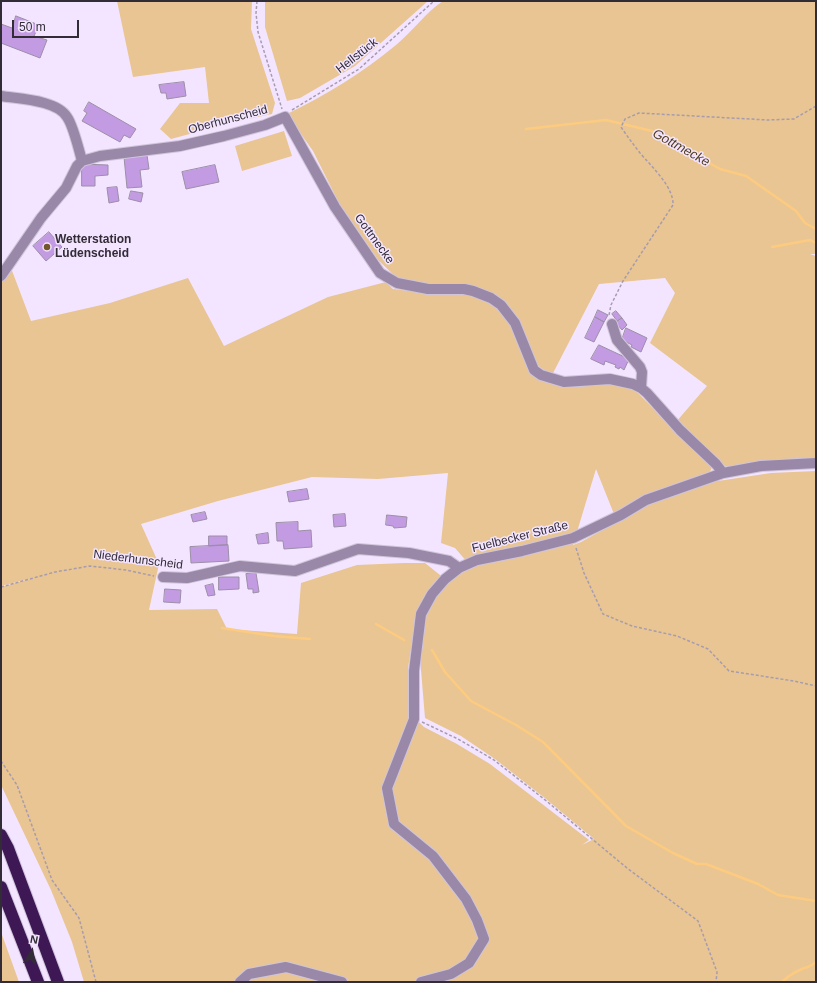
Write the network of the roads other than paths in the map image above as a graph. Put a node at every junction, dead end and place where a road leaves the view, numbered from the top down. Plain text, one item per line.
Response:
1 (1, 96) edge
2 (285, 117) joint
3 (82, 161) junction
4 (1, 276) edge
5 (612, 324) road end
6 (642, 388) junction
7 (816, 463) edge
8 (723, 473) junction
9 (459, 568) junction
10 (163, 578) road end
11 (1, 835) edge
12 (1, 887) edge
13 (38, 982) edge
14 (58, 982) edge
15 (240, 982) edge
16 (342, 982) edge
17 (421, 982) edge

1 - 3 street
2 - 3 street, Oberhunscheid
2 - 6 street, Gottmecke
3 - 4 street
5 - 6 street
6 - 8 street, Gottmecke
7 - 8 street, Fuelbecker Straße
8 - 9 street, Fuelbecker Straße
9 - 10 street, Niederhunscheid
9 - 17 street, Fuelbecker Straße
11 - 14 highway
12 - 13 highway
15 - 16 street

